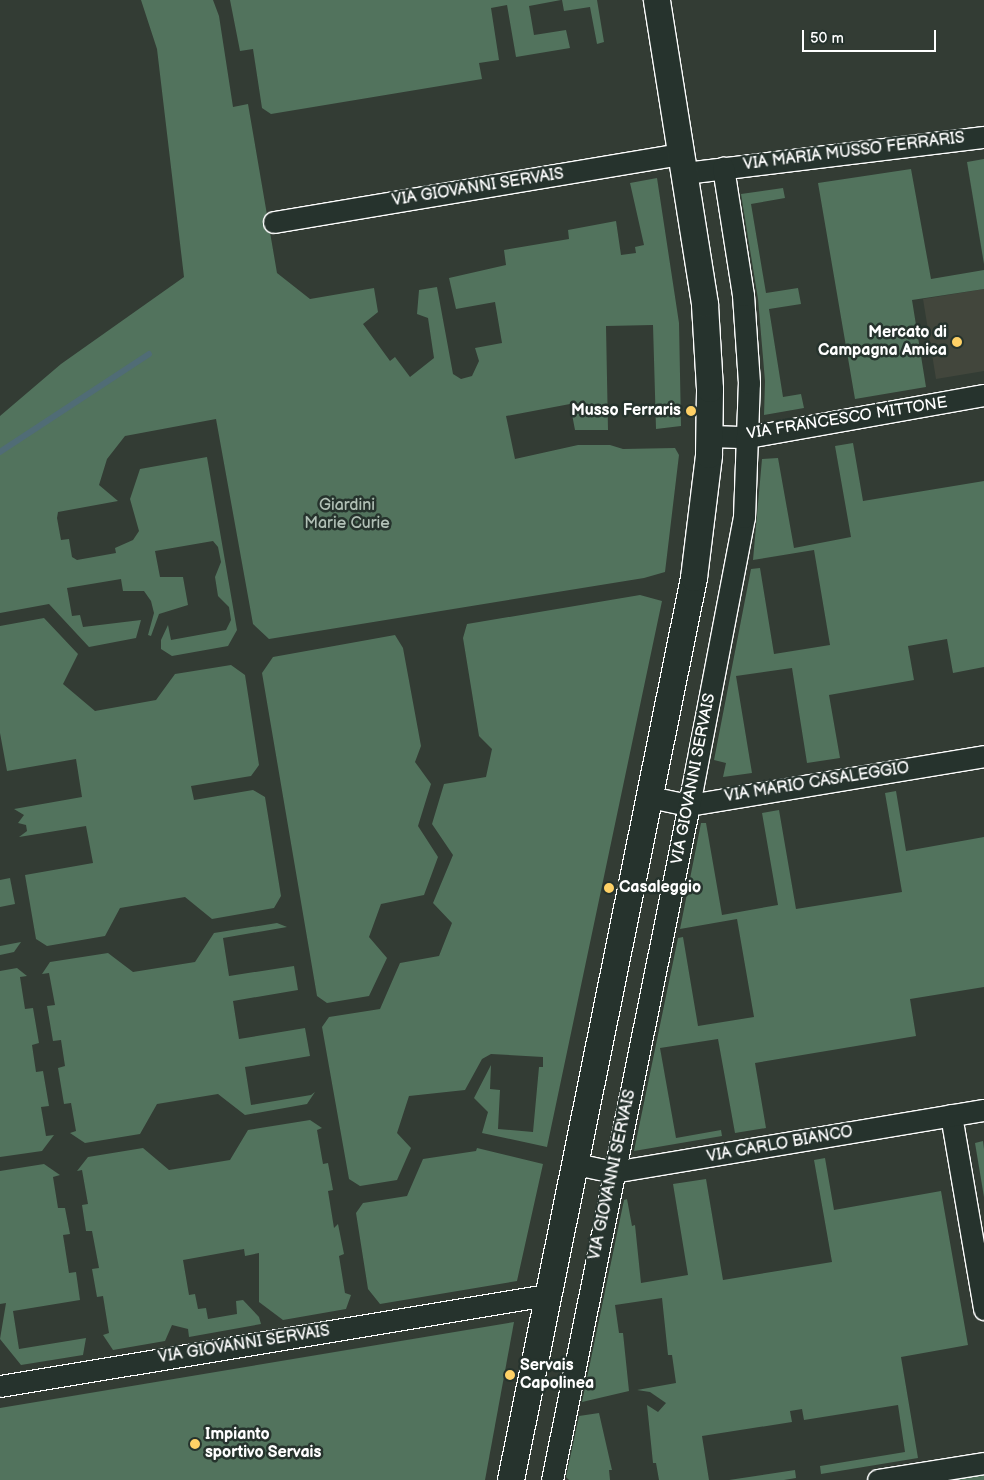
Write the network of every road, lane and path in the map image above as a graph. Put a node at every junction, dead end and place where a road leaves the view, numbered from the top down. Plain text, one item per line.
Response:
1 (657, 0) edge
2 (984, 136) edge
3 (683, 164) junction
4 (723, 168) junction
5 (274, 222) dead end
6 (984, 396) edge
7 (710, 436) junction
8 (748, 437) junction
9 (984, 756) edge
10 (650, 797) junction
11 (689, 805) junction
12 (984, 1110) edge
13 (951, 1115) junction
14 (576, 1164) junction
15 (613, 1172) junction
16 (547, 1295) junction
17 (984, 1310) edge
18 (0, 1386) edge
19 (520, 1440) junction
20 (984, 1463) edge
21 (554, 1476) edge
22 (511, 1480) edge
23 (529, 1480) edge
24 (878, 1480) edge

1 - 3 street
2 - 4 street, VIA MARIA MUSSO FERRARIS
3 - 4 street, VIA GIOVANNI SERVAIS
3 - 5 street, VIA GIOVANNI SERVAIS
3 - 7 street
4 - 8 street, VIA GIOVANNI SERVAIS
6 - 8 street, VIA FRANCESCO MITTONE
7 - 8 street, VIA FRANCESCO MITTONE
7 - 10 street
8 - 11 street, VIA GIOVANNI SERVAIS
9 - 11 street, VIA MARIO CASALEGGIO
10 - 11 street, VIA MARIO CASALEGGIO
10 - 14 street
11 - 15 street, VIA GIOVANNI SERVAIS
12 - 13 street, VIA CARLO BIANCO
13 - 15 street, VIA CARLO BIANCO
13 - 17 street
14 - 15 street, VIA CARLO BIANCO
14 - 16 street
15 - 21 street, VIA GIOVANNI SERVAIS
16 - 18 street, VIA GIOVANNI SERVAIS
16 - 19 street
19 - 22 street
19 - 23 street
20 - 24 street

